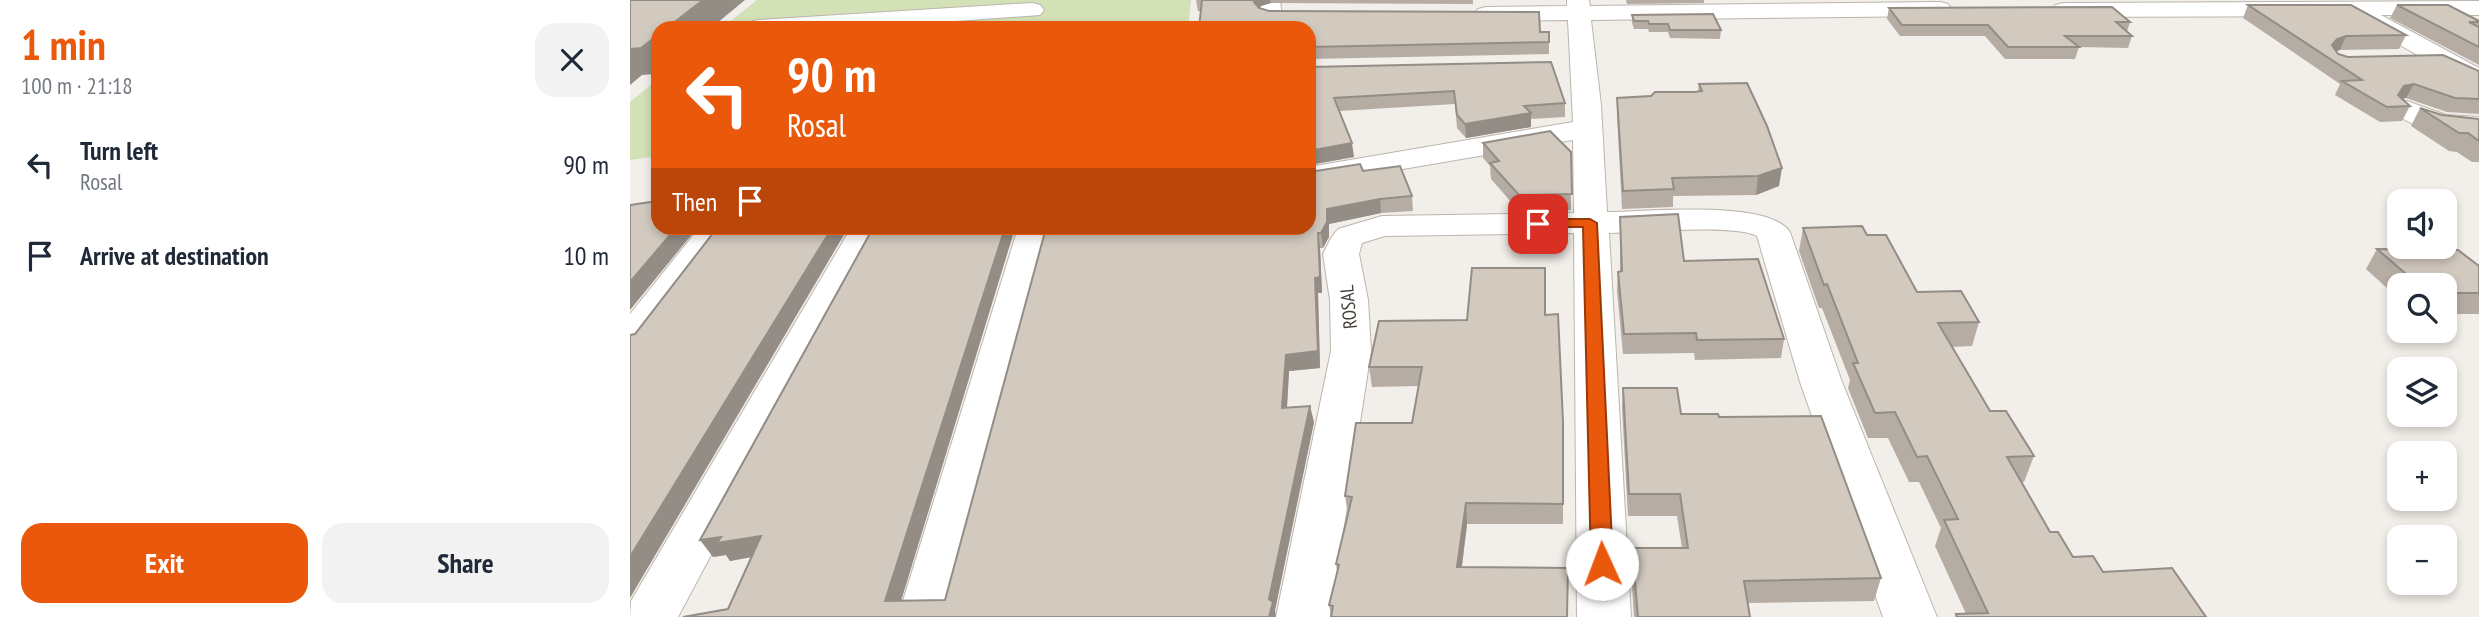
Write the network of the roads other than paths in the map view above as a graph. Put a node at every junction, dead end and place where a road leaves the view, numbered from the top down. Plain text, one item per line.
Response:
1 (881, 0) edge
2 (2343, 4) edge
3 (1579, 7) edge
4 (1943, 7) edge
5 (2479, 8) edge
6 (1032, 10) dead end
7 (2038, 10) edge
8 (1298, 13) edge
9 (1270, 14) edge
10 (1464, 14) edge
11 (855, 21) edge
12 (890, 21) edge
13 (2441, 58) junction
14 (2390, 59) edge
15 (2479, 79) edge
16 (2407, 109) edge
17 (1597, 113) junction
18 (2479, 126) edge
19 (1316, 174) edge
20 (1590, 223) junction
21 (712, 235) edge
22 (864, 235) edge
23 (1033, 235) edge
24 (630, 341) edge
25 (650, 617) edge
26 (925, 617) edge
27 (1303, 617) edge
28 (1604, 617) edge
29 (1910, 617) edge

1 - 11 street
2 - 5 street
2 - 7 street
2 - 13 street
3 - 4 street
3 - 10 street
3 - 17 street
6 - 12 street
8 - 9 street
13 - 14 street
13 - 15 street
16 - 18 street
17 - 19 street
17 - 20 street
20 - 27 street, ROSAL
20 - 28 street
20 - 29 street
21 - 24 street
22 - 25 street
23 - 26 street

